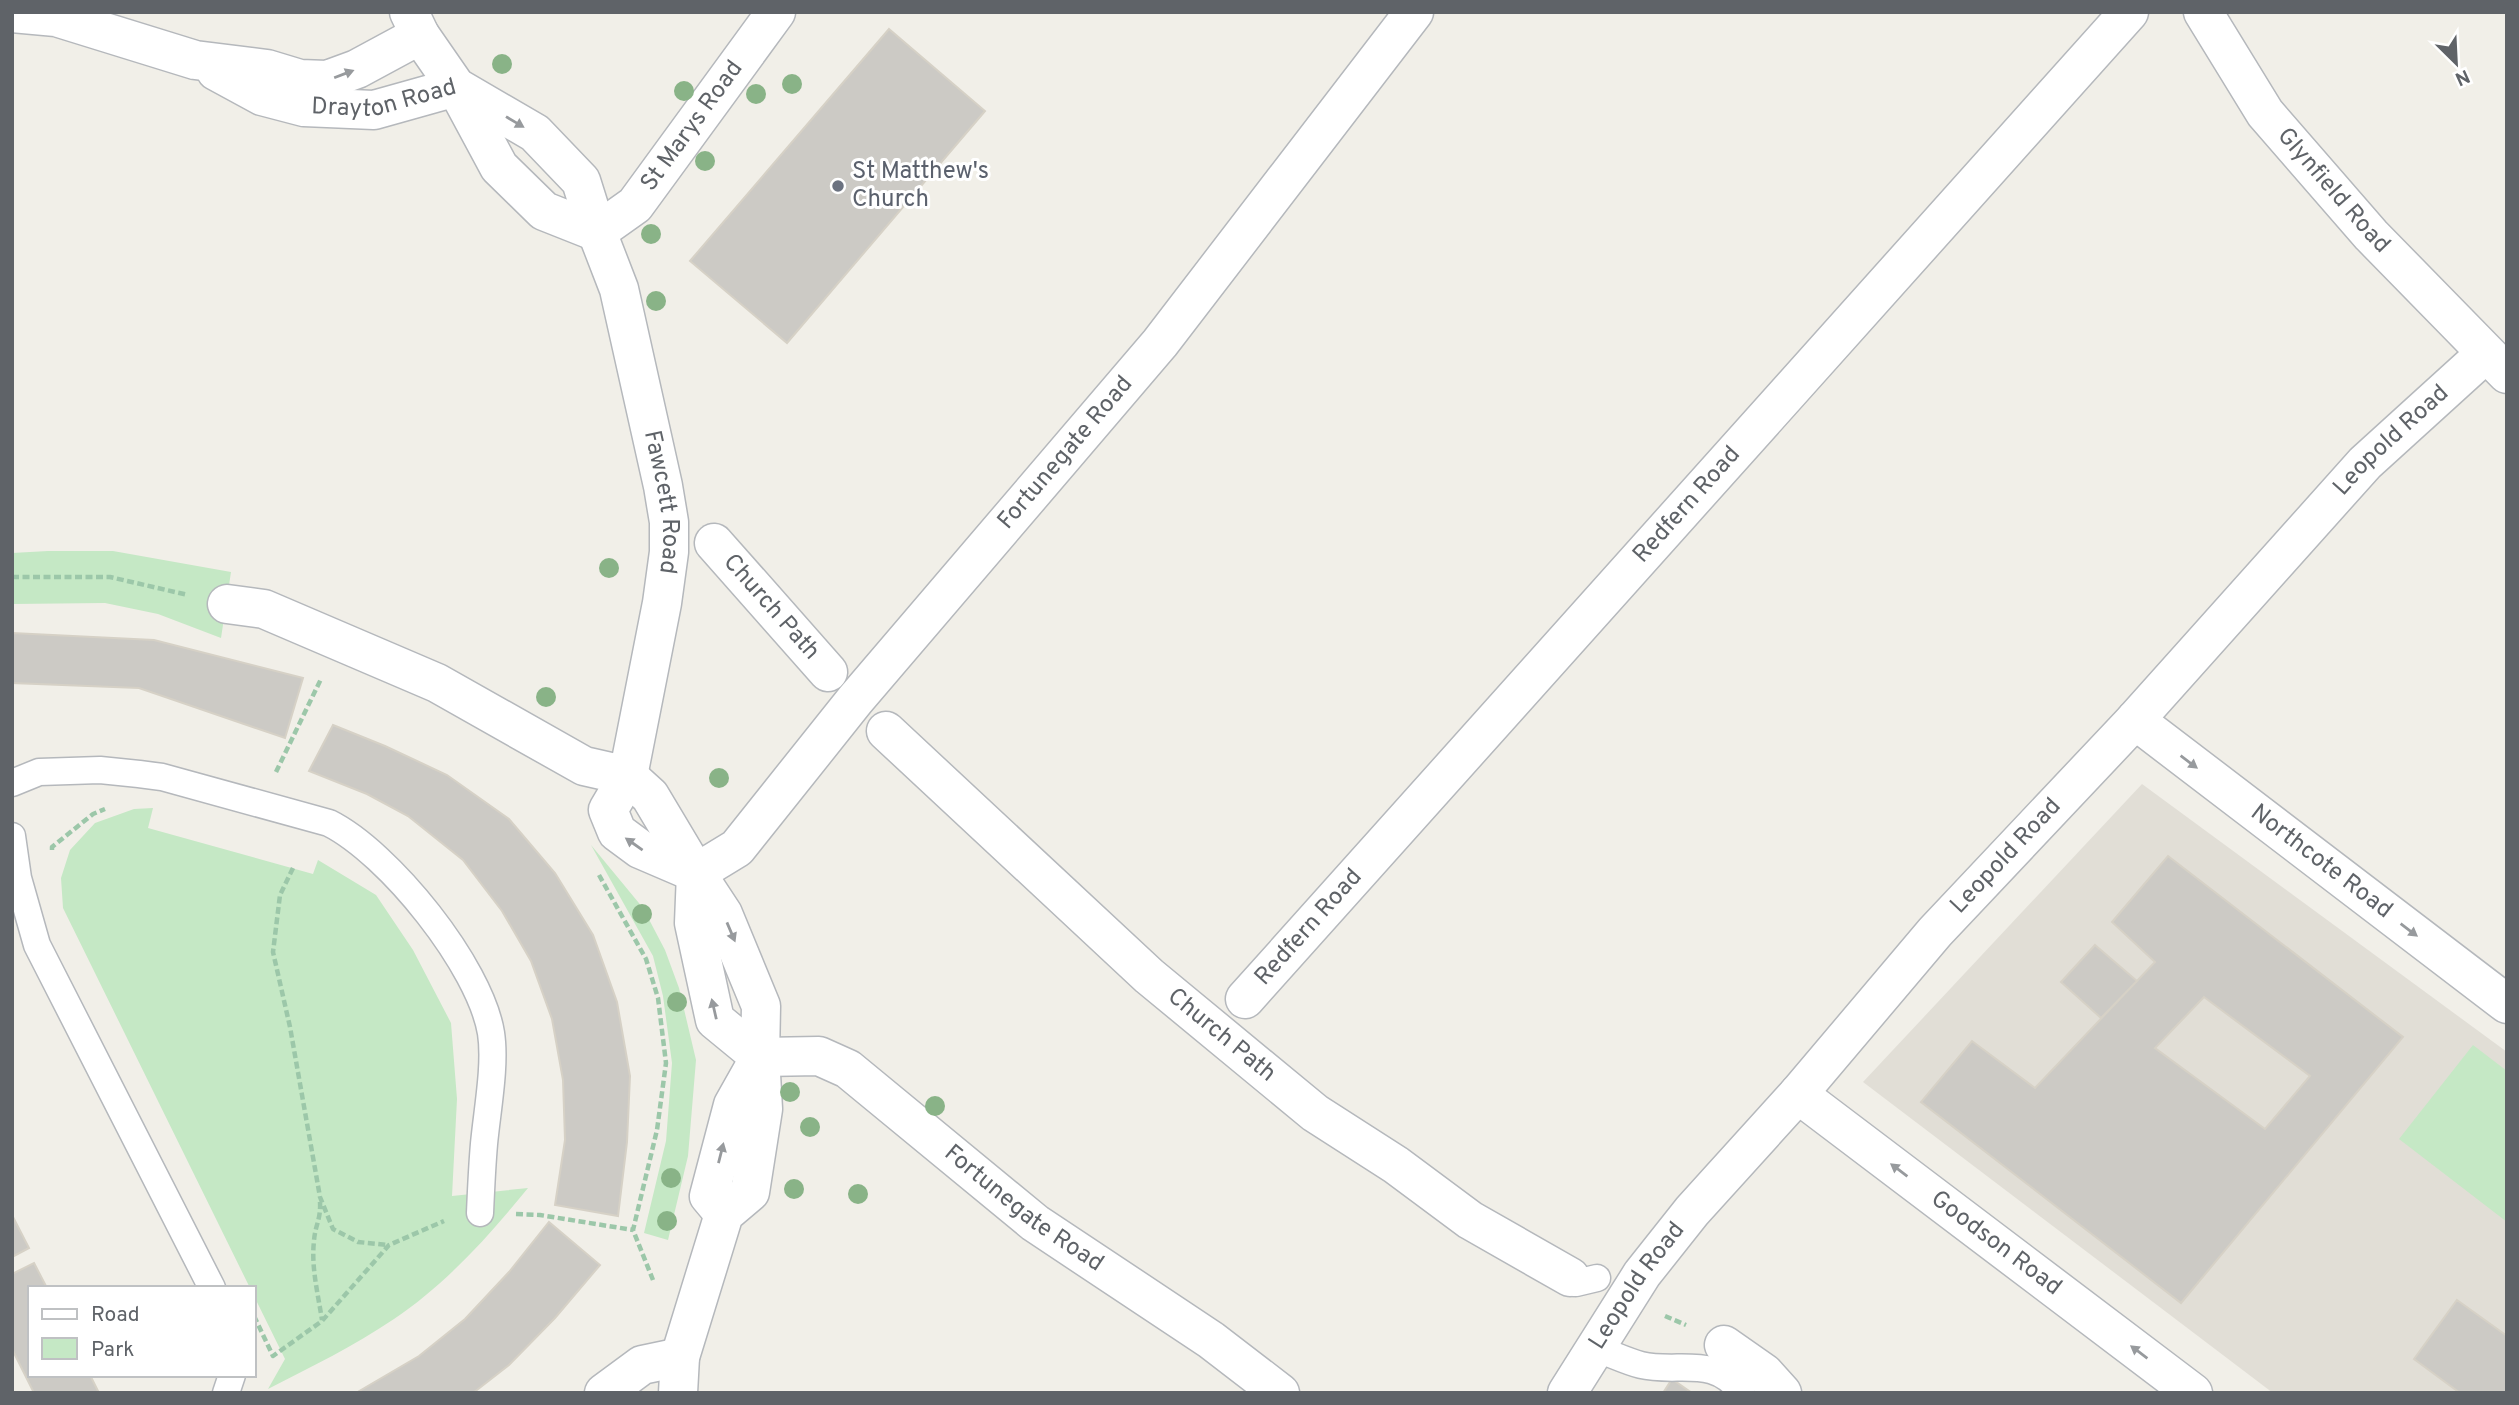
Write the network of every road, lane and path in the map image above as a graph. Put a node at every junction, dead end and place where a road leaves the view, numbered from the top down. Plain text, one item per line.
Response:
1 (776, 12) edge
2 (1415, 12) edge
3 (2130, 12) edge
4 (2203, 12) edge
5 (12, 13) edge
6 (415, 23) edge
7 (195, 60) junction
8 (456, 87) junction
9 (597, 232) junction
10 (2496, 364) edge
11 (714, 543) dead end
12 (12, 577) edge
13 (227, 604) joint
14 (828, 672) dead end
15 (322, 678) dead end
16 (2135, 720) junction
17 (886, 731) dead end
18 (628, 776) junction
19 (12, 783) edge
20 (260, 804) junction
21 (112, 805) dead end
22 (12, 836) edge
23 (53, 859) dead end
24 (293, 868) dead end
25 (598, 872) dead end
26 (696, 873) junction
27 (1245, 999) dead end
28 (2507, 1004) edge
29 (760, 1057) junction
30 (1798, 1094) junction
31 (320, 1197) junction
32 (480, 1213) junction
33 (633, 1230) junction
34 (389, 1245) junction
35 (1583, 1278) dead end
36 (653, 1280) dead end
37 (211, 1286) edge
38 (256, 1320) edge
39 (323, 1321) junction
40 (1724, 1345) dead end
41 (1594, 1348) junction
42 (679, 1375) edge
43 (604, 1393) edge
44 (1280, 1393) edge
45 (1567, 1393) edge
46 (1741, 1393) edge
47 (1782, 1393) edge
48 (2193, 1393) edge

1 - 9 street, St Marys Road
2 - 26 street, Fortunegate Road
3 - 27 street, Redfern Road
4 - 10 street, Glynfield Road
5 - 7 street, Drayton Road
7 -> 6 street, Drayton Road
6 - 8 street
7 - 8 street, Drayton Road
8 - 9 street, Drayton Road
9 - 18 street, Fawcett Road
10 - 16 street, Leopold Road
11 - 14 street, Church Path
12 - 13 path
13 - 18 street
15 - 20 path
16 -> 28 street, Northcote Road
16 - 30 street, Leopold Road
17 - 35 street, Church Path
18 - 26 street, Fawcett Road
19 - 20 lane
20 - 32 lane
21 - 23 path
22 - 37 lane
24 - 31 path
25 - 33 path
26 - 29 street
29 - 42 street
29 - 44 street, Fortunegate Road
30 - 41 street, Leopold Road
48 -> 30 street, Goodson Road
31 - 34 path
31 - 39 path
32 - 33 path
32 - 34 path
33 - 36 path
34 - 39 path
38 - 39 path
40 - 47 street
41 - 45 street, Leopold Road
41 - 46 lane
42 - 43 street

